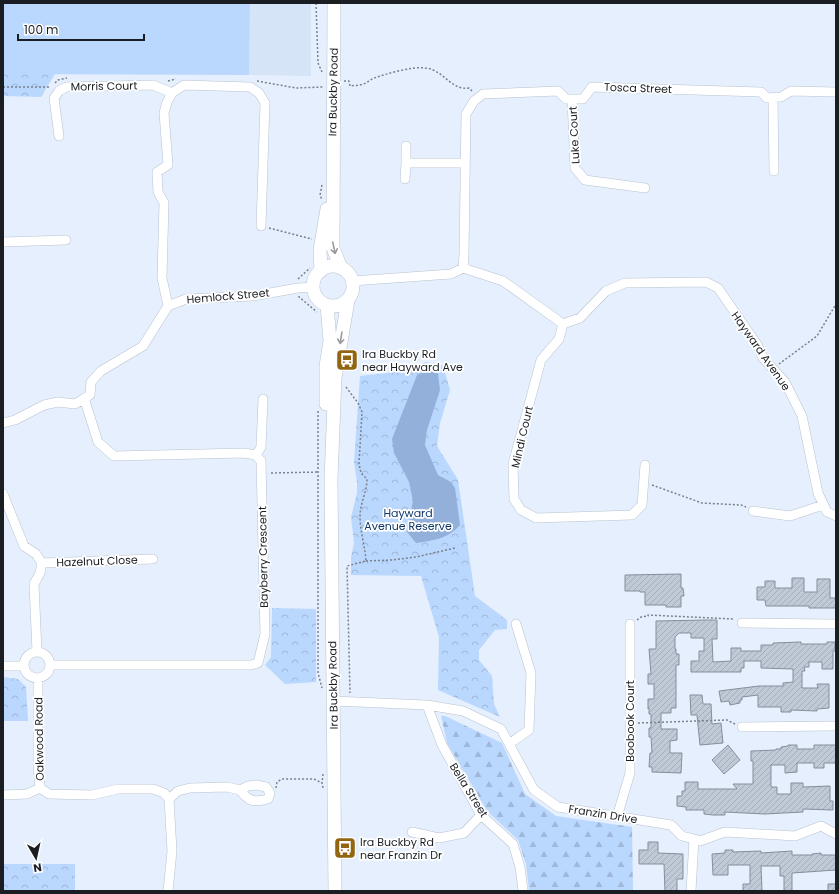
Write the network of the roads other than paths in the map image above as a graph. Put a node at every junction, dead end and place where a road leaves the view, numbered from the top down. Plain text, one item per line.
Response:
1 (334, 3) edge
2 (836, 92) edge
3 (172, 93) junction
4 (774, 98) junction
5 (572, 99) junction
6 (59, 136) dead end
7 (406, 146) dead end
8 (406, 163) junction
9 (465, 163) junction
10 (774, 171) dead end
11 (405, 179) dead end
12 (328, 182) junction
13 (645, 188) dead end
14 (261, 226) road end
15 (66, 240) dead end
16 (3, 242) edge
17 (317, 267) junction
18 (341, 268) junction
19 (463, 268) junction
20 (352, 282) junction
21 (314, 287) junction
22 (348, 300) junction
23 (168, 306) junction
24 (323, 309) junction
25 (563, 324) junction
26 (84, 398) junction
27 (262, 399) dead end
28 (3, 423) edge
29 (256, 455) junction
30 (645, 466) dead end
31 (331, 479) junction
32 (3, 494) edge
33 (823, 505) junction
34 (753, 511) road end
35 (836, 516) edge
36 (153, 559) dead end
37 (42, 563) junction
38 (742, 623) road end
39 (516, 624) dead end
40 (630, 624) road end
41 (836, 624) edge
42 (37, 652) junction
43 (51, 665) junction
44 (3, 666) edge
45 (24, 666) junction
46 (38, 678) junction
47 (333, 701) junction
48 (427, 705) junction
49 (836, 726) edge
50 (742, 727) road end
51 (509, 744) junction
52 (40, 788) junction
53 (240, 790) junction
54 (3, 795) edge
55 (169, 799) junction
56 (482, 815) junction
57 (617, 817) junction
58 (412, 832) dead end
59 (836, 834) edge
60 (694, 839) junction
61 (168, 891) edge
62 (335, 891) edge
63 (523, 891) edge
64 (691, 891) edge

1 - 12 street, Ira Buckby Road
2 - 4 street
3 - 6 street, Morris Court
3 - 14 street
3 - 23 street
4 - 5 street, Tosca Street
4 - 10 street
5 - 9 street
5 - 13 street, Luke Court
7 - 8 street
8 - 9 street
8 - 11 street
9 - 19 street
12 - 17 street, Ira Buckby Road
12 -> 18 street, Ira Buckby Road
15 - 16 street
17 - 18 street
17 - 21 street
18 - 20 street
19 - 20 street
19 - 25 street
20 - 22 street
21 - 23 street, Hemlock Street
21 - 24 street
22 - 24 street
22 -> 31 street, Ira Buckby Road
23 - 26 street
24 - 31 street, Ira Buckby Road
25 - 30 street, Mindi Court
25 - 33 street, Hayward Avenue
26 - 28 street
26 - 29 street
27 - 29 street
29 - 43 street, Bayberry Crescent
31 - 47 street, Ira Buckby Road
32 - 37 street
33 - 34 street
33 - 35 street
36 - 37 street, Hazelnut Close
37 - 42 street
38 - 41 street
39 - 51 street
40 - 57 street, Boobook Court
42 - 43 street
42 - 45 street
43 - 46 street
44 - 45 street
45 - 46 street
46 - 52 street, Oakwood Road
47 - 48 street, Franzin Drive
47 - 62 street, Ira Buckby Road
48 - 51 street, Franzin Drive
48 - 56 street, Bella Street
49 - 50 street
51 - 57 street, Franzin Drive
52 - 54 street
52 - 55 street, Oakwood Road
53 - 53 street
53 - 55 street
55 - 61 street
56 - 58 street
56 - 63 street, Bella Street
57 - 60 street, Franzin Drive
59 - 60 street
60 - 64 street

